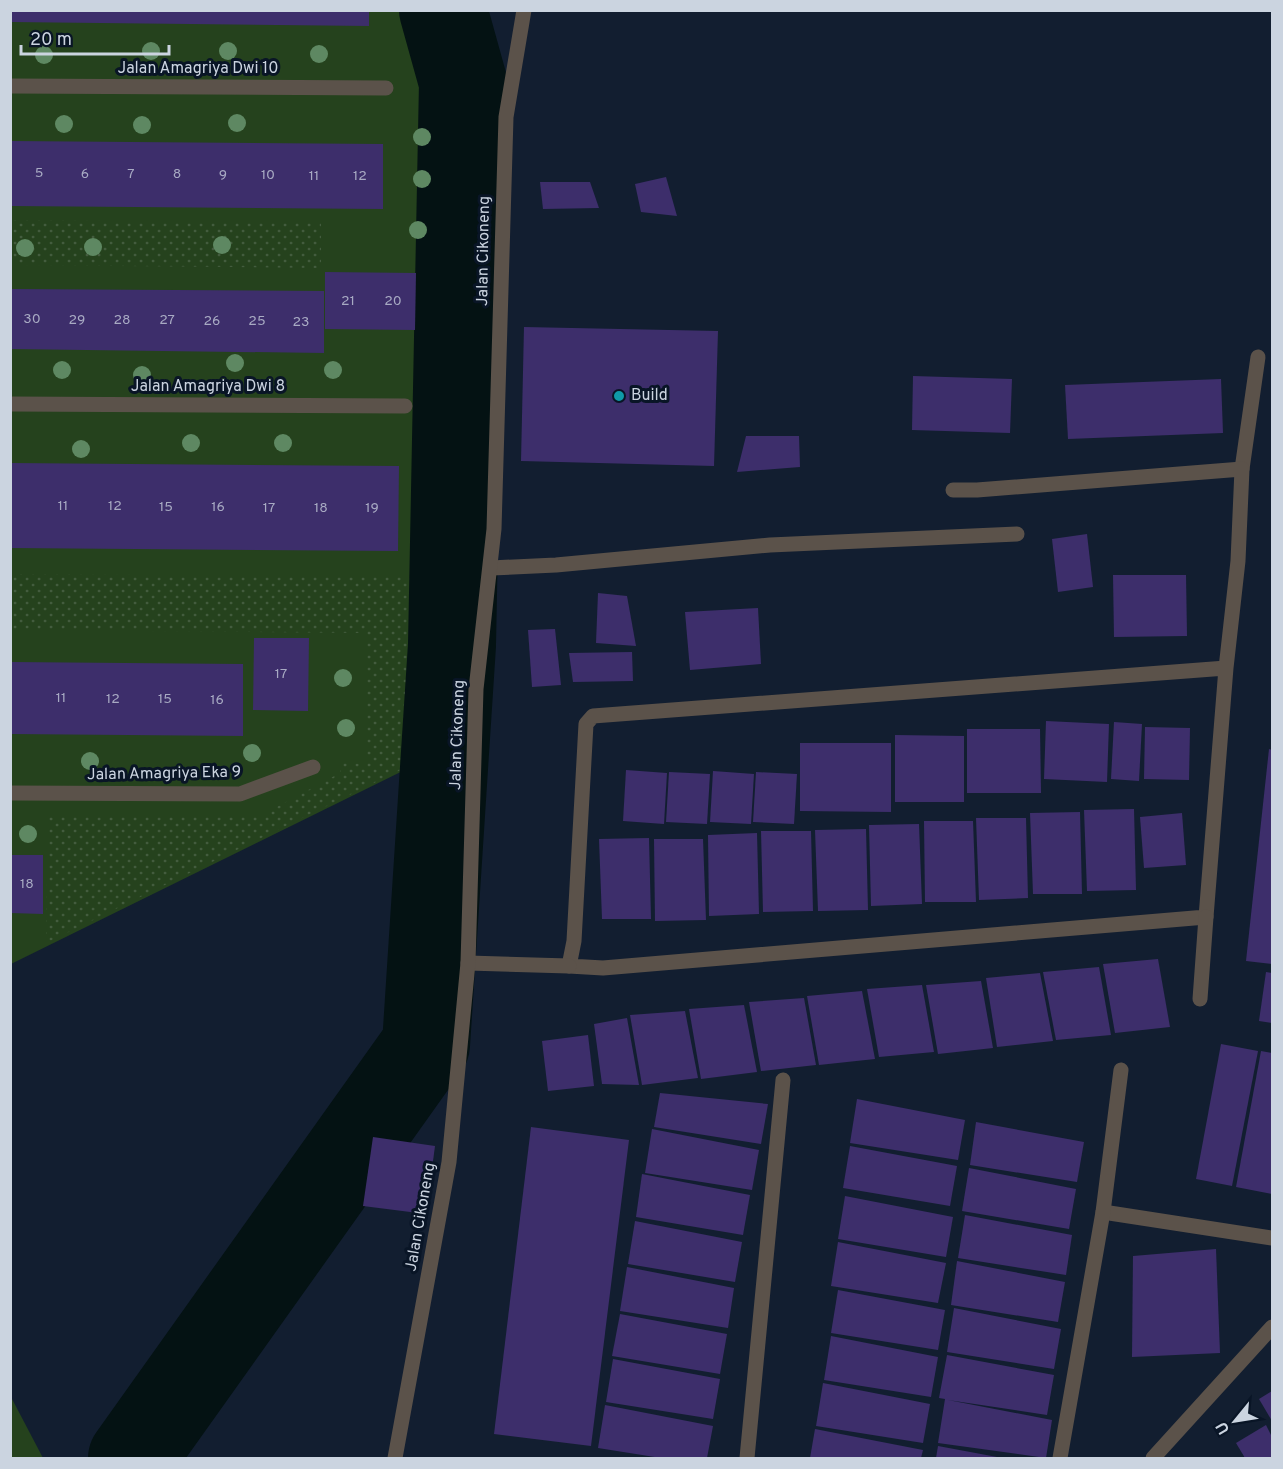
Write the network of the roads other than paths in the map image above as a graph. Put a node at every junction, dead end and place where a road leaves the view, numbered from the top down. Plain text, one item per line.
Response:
1 (524, 10) edge
2 (10, 86) edge
3 (386, 88) dead end
4 (1258, 357) dead end
5 (10, 404) edge
6 (405, 406) dead end
7 (1242, 469) junction
8 (953, 490) dead end
9 (1017, 534) dead end
10 (491, 568) junction
11 (1226, 668) junction
12 (313, 767) dead end
13 (10, 793) edge
14 (1206, 917) junction
15 (468, 963) junction
16 (569, 966) junction
17 (1200, 999) dead end
18 (1121, 1070) dead end
19 (783, 1080) dead end
20 (1103, 1212) junction
21 (1272, 1238) edge
22 (1272, 1327) edge
23 (394, 1458) edge
24 (747, 1458) edge
25 (1060, 1458) edge
26 (1153, 1458) edge

1 - 10 street, Jalan Cikoneng
2 - 3 street, Jalan Amagriya Dwi 10
4 - 7 street
5 - 6 street, Jalan Amagriya Dwi 8
7 - 8 street
7 - 11 street
9 - 10 street
10 - 15 street, Jalan Cikoneng
11 - 14 street
11 - 16 street
12 - 13 street, Jalan Amagriya Eka 9
14 - 16 street
14 - 17 street
15 - 16 street
15 - 23 street, Jalan Cikoneng
18 - 20 street
19 - 24 street
20 - 21 street
20 - 25 street
22 - 26 street

